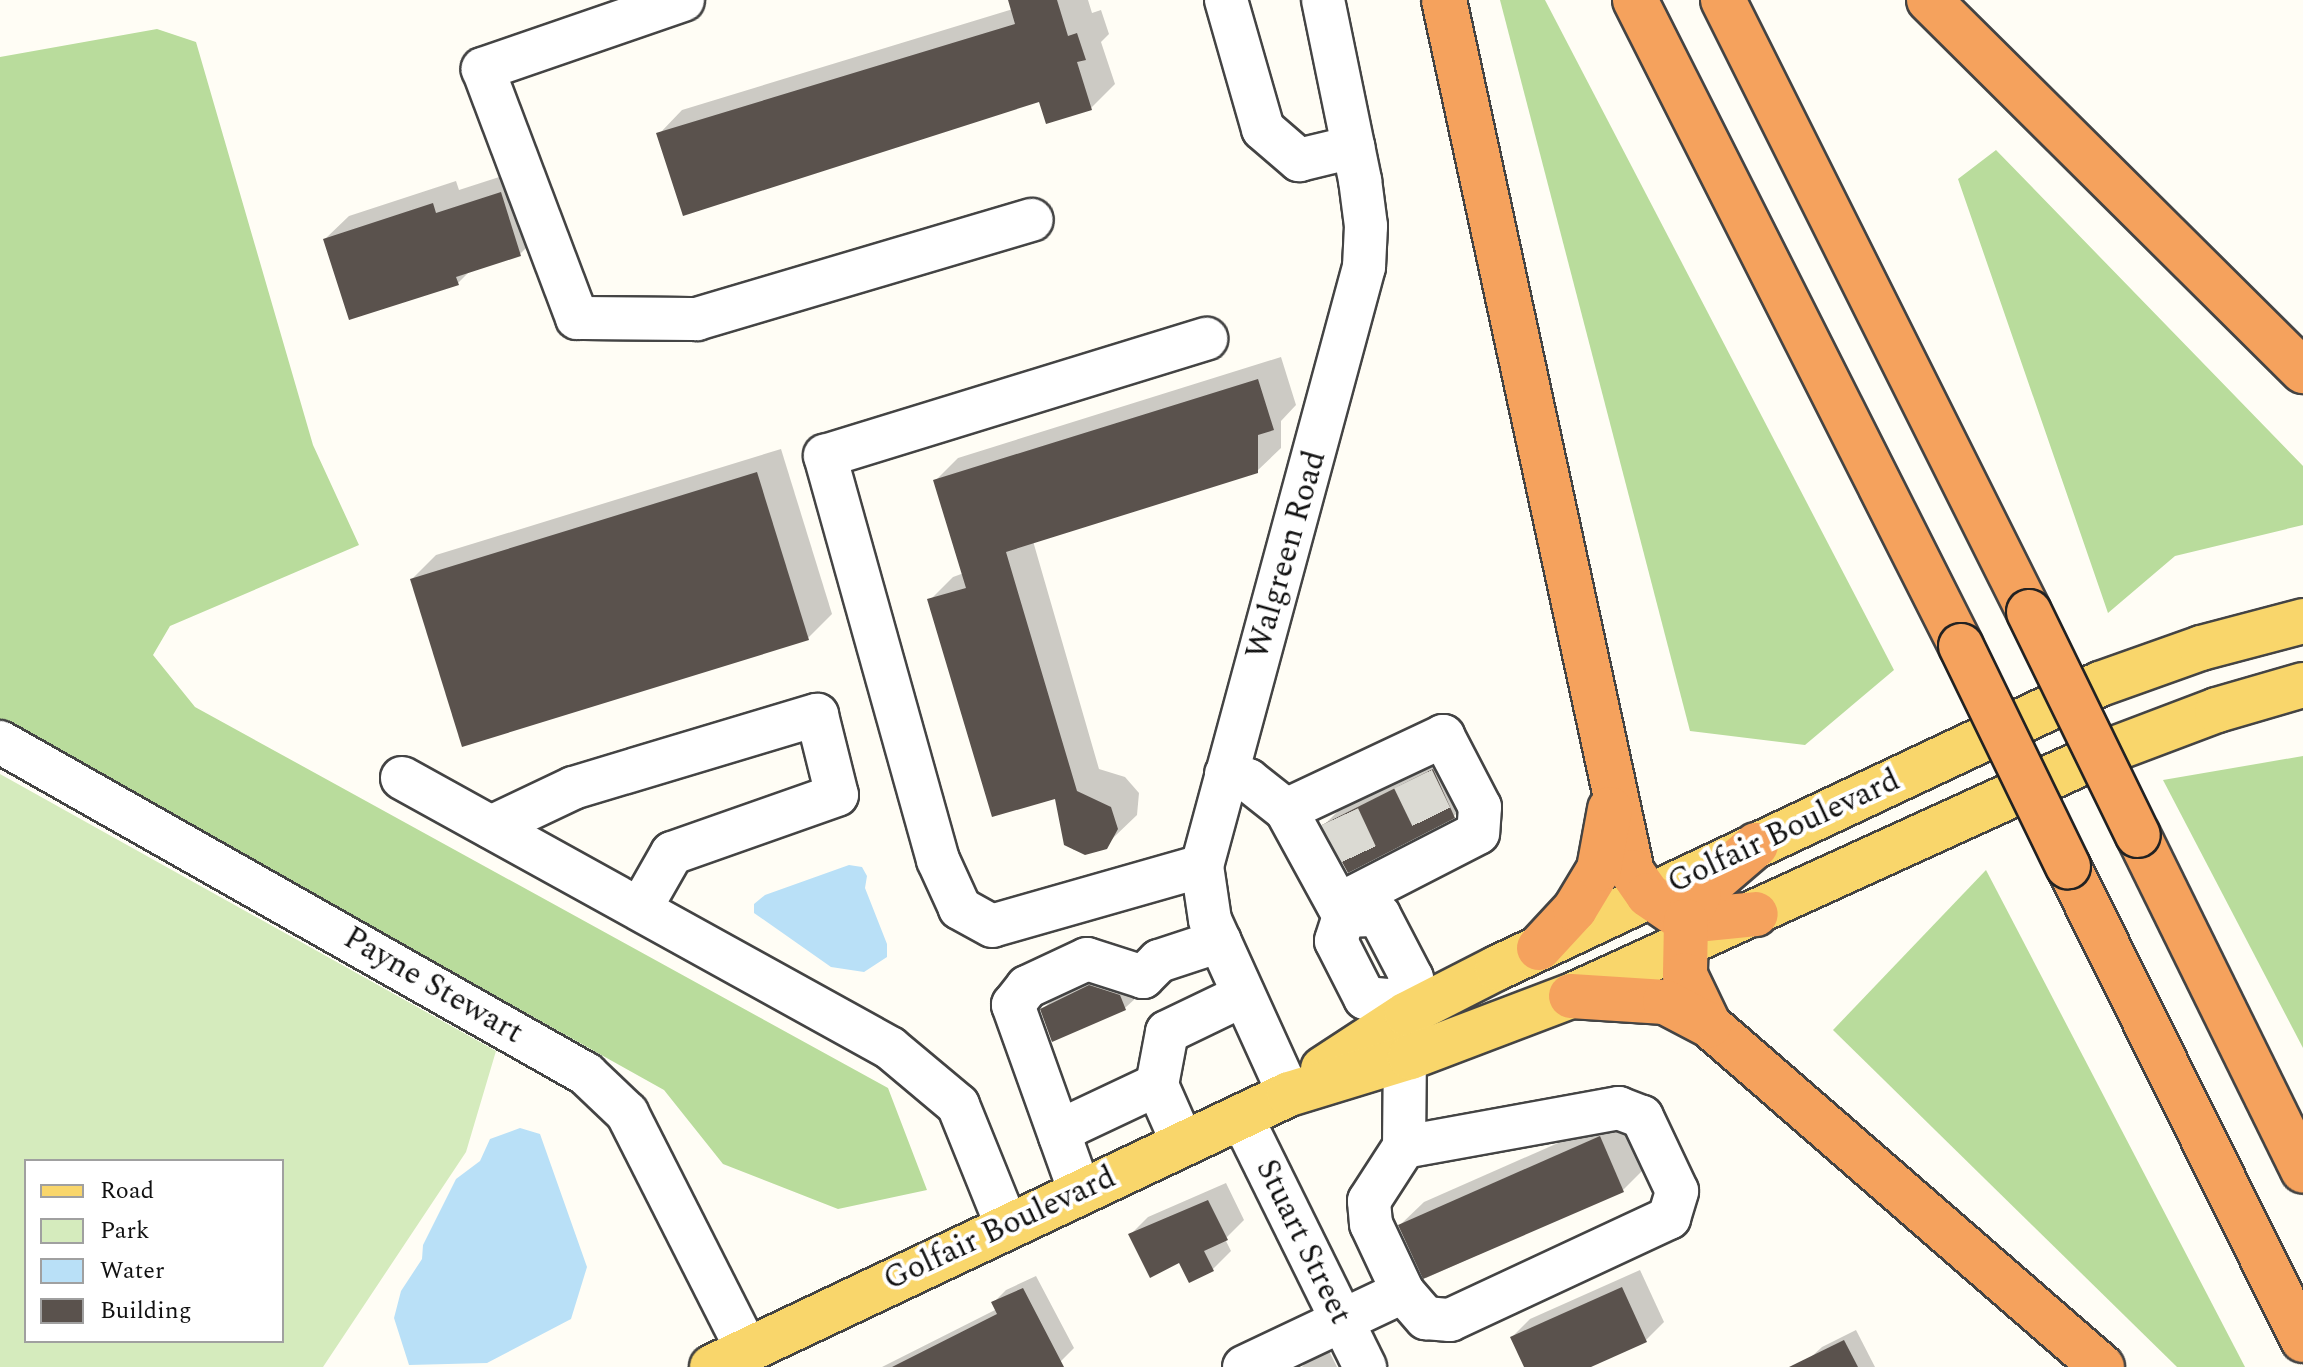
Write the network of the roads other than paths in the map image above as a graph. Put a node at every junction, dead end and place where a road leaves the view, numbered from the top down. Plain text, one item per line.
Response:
1 (683, 0) edge
2 (1226, 0) edge
3 (1323, 0) edge
4 (1444, 0) edge
5 (1635, 0) edge
6 (1723, 0) edge
7 (1929, 0) edge
8 (1353, 147) junction
9 (1032, 220) dead end
10 (1206, 339) dead end
11 (2303, 371) edge
12 (2303, 621) edge
13 (2303, 685) edge
14 (0, 742) edge
15 (1226, 774) junction
16 (402, 778) dead end
17 (1611, 795) junction
18 (1286, 810) junction
19 (491, 827) junction
20 (1756, 845) junction
21 (1202, 866) junction
22 (1648, 895) junction
23 (1355, 896) junction
24 (640, 909) junction
25 (1756, 914) joint
26 (1685, 934) junction
27 (1220, 941) junction
28 (1539, 948) junction
29 (1143, 977) junction
30 (1244, 995) junction
31 (1571, 996) junction
32 (1709, 1025) junction
33 (1167, 1032) junction
34 (1398, 1033) junction
35 (1157, 1085) junction
36 (1289, 1094) junction
37 (1241, 1116) junction
38 (1060, 1136) junction
39 (1183, 1144) junction
40 (1404, 1147) junction
41 (2303, 1171) edge
42 (1080, 1192) junction
43 (1007, 1226) junction
44 (1403, 1292) junction
45 (1342, 1320) junction
46 (2303, 1340) edge
47 (729, 1358) edge
48 (1244, 1367) edge
49 (1365, 1367) edge
50 (2102, 1367) edge

1 - 9 street
2 - 8 street
3 - 8 street, Walgreen Road
4 - 17 highway
5 - 46 highway, bridge
6 - 41 highway, bridge
7 - 11 highway
8 - 15 street, Walgreen Road
10 - 21 street
12 - 20 main road, Golfair Boulevard
13 - 25 main road, Golfair Boulevard
14 - 47 street, Payne Stewart
15 - 18 street
15 - 21 street, Walgreen Road
16 - 19 street
17 - 22 highway
17 - 28 highway
18 - 23 street
18 - 23 street
19 - 24 street
19 - 24 street
20 - 22 main road, Golfair Boulevard
20 - 26 highway
21 - 27 street, Walgreen Road
22 - 26 highway
22 - 28 main road, Golfair Boulevard
23 - 34 street
24 - 43 street
25 - 26 highway
26 - 31 main road, Golfair Boulevard
26 - 32 highway
27 - 29 street
27 - 30 street, Walgreen Road
28 - 34 main road, Golfair Boulevard
29 - 33 street
29 - 38 street
30 - 33 street
30 - 36 street, Walgreen Road
31 - 32 highway
31 - 34 main road, Golfair Boulevard
32 - 50 highway
33 - 35 street
34 - 36 main road, Golfair Boulevard
34 - 40 street
35 - 38 street
35 - 39 street
36 - 37 main road, Golfair Boulevard
37 - 39 main road, Golfair Boulevard
37 - 45 street, Stuart Street
38 - 42 street
39 - 42 main road, Golfair Boulevard
40 - 44 street
40 - 44 street
42 - 43 main road, Golfair Boulevard
43 - 47 main road, Golfair Boulevard
44 - 45 street
45 - 48 street
45 - 49 street, Stuart Street

